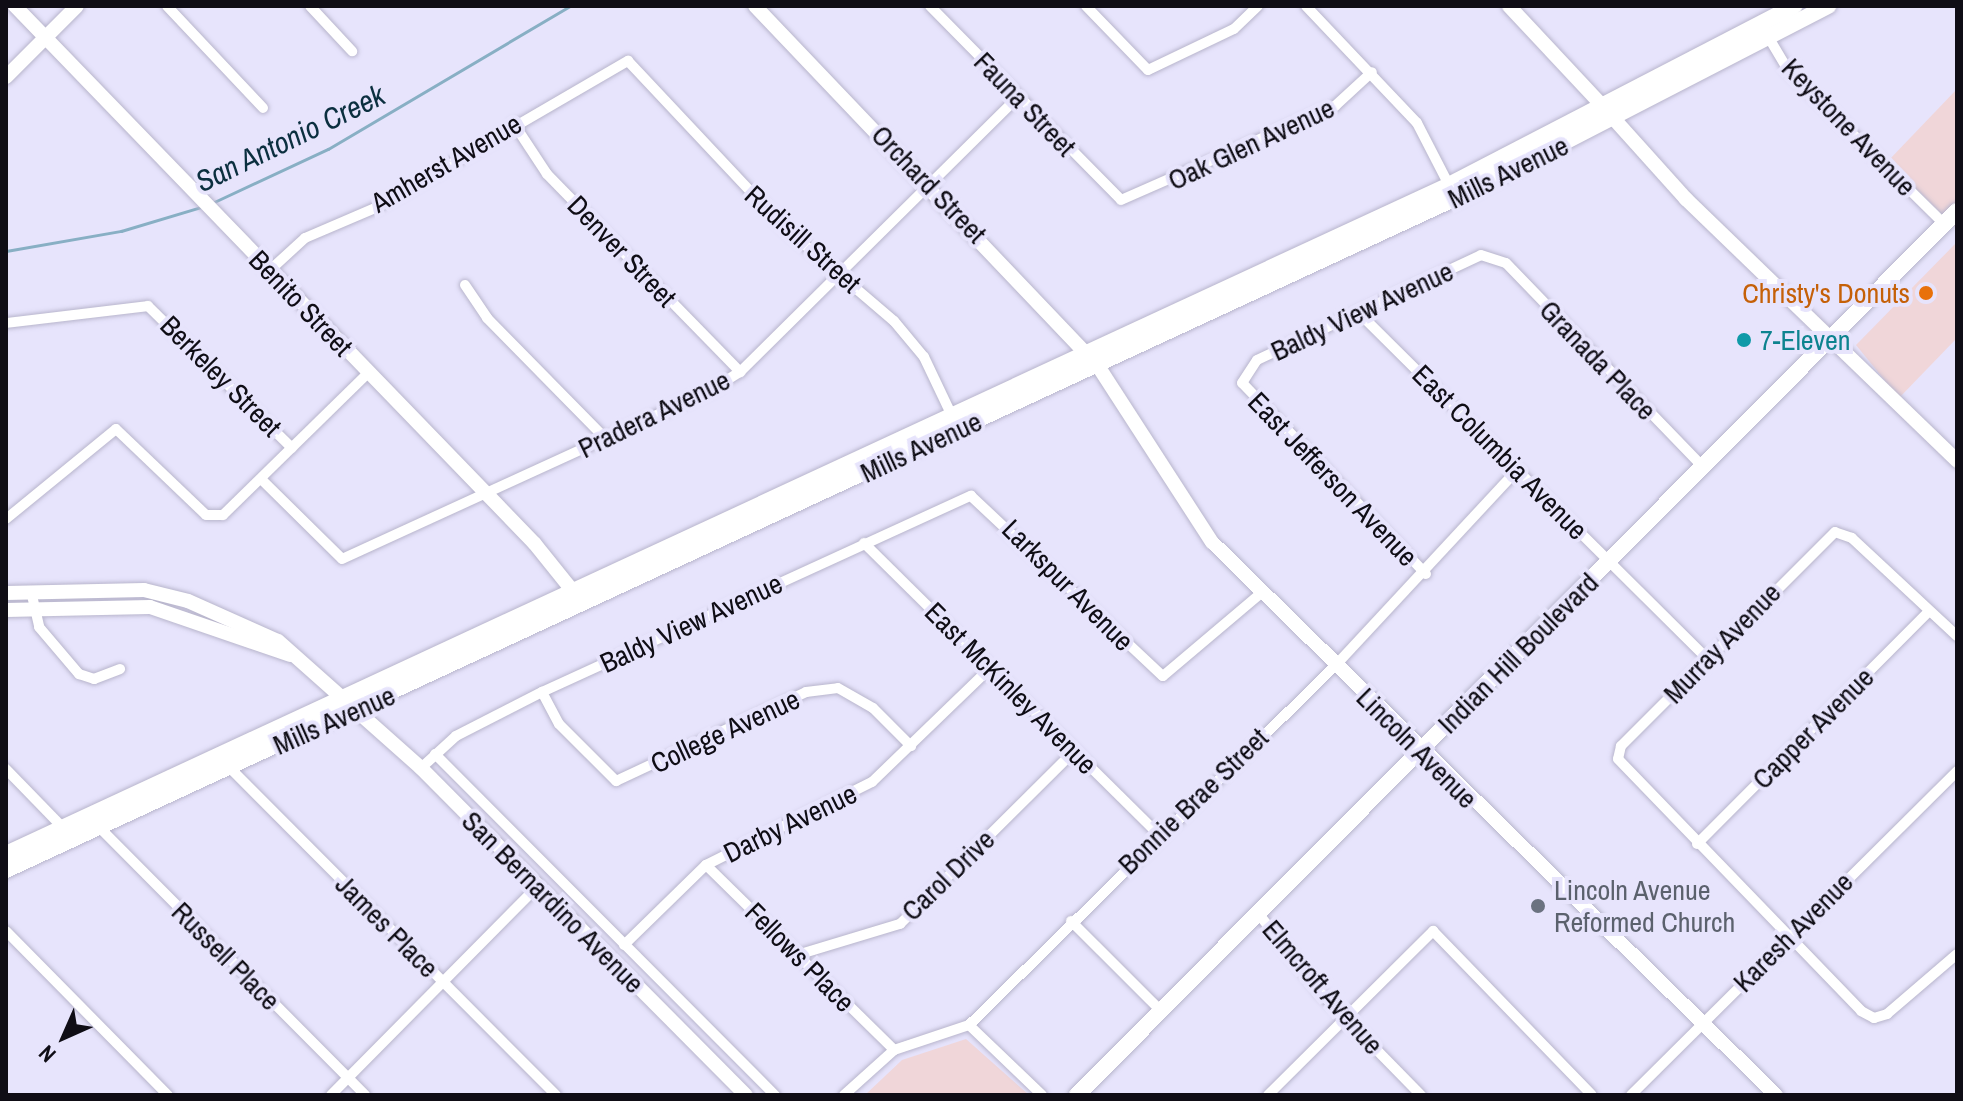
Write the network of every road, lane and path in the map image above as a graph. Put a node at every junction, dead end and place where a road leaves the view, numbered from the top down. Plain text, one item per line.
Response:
1 (15, 6) edge
2 (77, 6) edge
3 (167, 6) edge
4 (310, 6) edge
5 (755, 6) edge
6 (930, 6) edge
7 (1086, 6) edge
8 (1258, 6) edge
9 (1306, 6) edge
10 (1509, 6) edge
11 (1794, 6) edge
12 (1828, 6) edge
13 (1766, 31) junction
14 (46, 37) junction
15 (352, 51) dead end
16 (628, 61) joint
17 (1372, 72) junction
18 (6, 77) edge
19 (1018, 97) junction
20 (263, 108) dead end
21 (1609, 113) junction
22 (514, 124) junction
23 (931, 184) junction
24 (1452, 192) junction
25 (1121, 200) joint
26 (1957, 211) edge
27 (1944, 224) junction
28 (1493, 253) joint
29 (269, 271) junction
30 (839, 274) junction
31 (465, 285) dead end
32 (1360, 314) junction
33 (6, 323) edge
34 (1829, 341) junction
35 (1093, 360) junction
36 (740, 372) junction
37 (368, 373) junction
38 (1242, 383) joint
39 (955, 423) junction
40 (606, 439) junction
41 (292, 448) junction
42 (1957, 461) edge
43 (1703, 467) junction
44 (1517, 470) junction
45 (262, 480) junction
46 (486, 495) junction
47 (971, 496) joint
48 (6, 519) edge
49 (864, 543) junction
50 (342, 559) joint
51 (1610, 561) junction
52 (1426, 574) junction
53 (31, 591) junction
54 (6, 593) edge
55 (1260, 594) junction
56 (578, 598) junction
57 (35, 607) junction
58 (6, 610) edge
59 (1929, 611) junction
60 (1957, 636) edge
61 (290, 655) junction
62 (1707, 659) junction
63 (1335, 666) junction
64 (990, 668) junction
65 (120, 669) dead end
66 (542, 692) junction
67 (354, 704) junction
68 (911, 746) junction
69 (1421, 750) junction
70 (1074, 751) junction
71 (435, 754) junction
72 (224, 762) junction
73 (421, 768) junction
74 (6, 769) edge
75 (1957, 771) edge
76 (94, 821) junction
77 (68, 833) junction
78 (1157, 833) junction
79 (1697, 844) junction
80 (6, 854) edge
81 (706, 865) junction
82 (6, 870) edge
83 (537, 887) junction
84 (1258, 913) junction
85 (1071, 921) junction
86 (6, 931) edge
87 (1787, 937) junction
88 (624, 945) junction
89 (1957, 954) edge
90 (797, 955) junction
91 (442, 982) junction
92 (1161, 1011) junction
93 (1345, 1018) junction
94 (1703, 1020) junction
95 (969, 1025) junction
96 (894, 1050) junction
97 (348, 1078) junction
98 (168, 1095) edge
99 (331, 1095) edge
100 (365, 1095) edge
101 (556, 1095) edge
102 (746, 1095) edge
103 (775, 1095) edge
104 (844, 1095) edge
105 (1042, 1095) edge
106 (1077, 1095) edge
107 (1268, 1095) edge
108 (1421, 1095) edge
109 (1592, 1095) edge
110 (1631, 1095) edge
111 (1776, 1095) edge

1 - 14 street, Benito Street
2 - 14 street
3 - 20 street
4 - 15 street
5 - 23 street, Orchard Street
6 - 19 street, Fauna Street
7 - 8 street
9 - 17 street
10 - 21 street
11 - 13 main road, Mills Avenue
12 - 13 main road, Mills Avenue
13 - 21 main road, Mills Avenue
13 - 27 street, Keystone Avenue
14 - 18 street
14 - 29 street, Benito Street
16 - 22 street, Amherst Avenue
16 - 30 street, Rudisill Street
17 - 24 street
17 - 25 street, Oak Glen Avenue
19 - 23 street, Pradera Avenue
19 - 25 street, Fauna Street
21 - 24 main road, Mills Avenue
21 - 34 street
22 - 29 street, Amherst Avenue
22 - 36 street, Denver Street
23 - 30 street, Pradera Avenue
23 - 35 street, Orchard Street
24 - 35 main road, Mills Avenue
26 - 27 main road, Indian Hill Boulevard
27 - 34 main road, Indian Hill Boulevard
28 - 32 street, Baldy View Avenue
28 - 43 street, Granada Place
29 - 37 street, Benito Street
30 - 36 street, Pradera Avenue
30 - 39 street, Rudisill Street
31 - 40 street
32 - 38 street, Baldy View Avenue
32 - 44 street, East Columbia Avenue
33 - 41 street, Berkeley Street
34 - 42 street
34 - 43 main road, Indian Hill Boulevard
35 - 39 main road, Mills Avenue
35 - 55 street, Lincoln Avenue
36 - 40 street, Pradera Avenue
37 - 41 street
37 - 46 street, Benito Street
38 - 52 street, East Jefferson Avenue
39 - 56 main road, Mills Avenue
40 - 46 street, Pradera Avenue
41 - 45 street
43 - 51 main road, Indian Hill Boulevard
44 - 51 street, East Columbia Avenue
44 - 52 street, Bonnie Brae Street
45 - 48 street
45 - 50 street, Berkeley Street
46 - 50 street, Pradera Avenue
46 - 56 street, Benito Street
47 - 49 street, Baldy View Avenue
47 - 55 street, Larkspur Avenue
49 - 64 street, East McKinley Avenue
49 - 66 street, Baldy View Avenue
51 - 62 street, East Columbia Avenue
51 - 69 main road, Indian Hill Boulevard
52 - 63 street, Bonnie Brae Street
53 - 54 street, San Bernardino Avenue
53 - 57 street
53 - 61 street, San Bernardino Avenue
55 - 63 street, Lincoln Avenue
56 - 67 main road, Mills Avenue
57 - 58 street
57 - 61 street
57 - 65 street
59 - 60 street
59 - 62 street, Murray Avenue
59 - 79 street, Capper Avenue
61 - 67 street, San Bernardino Avenue
62 - 79 street, Murray Avenue
63 - 69 street, Lincoln Avenue
63 - 78 street, Bonnie Brae Street
64 - 68 street, Darby Avenue
64 - 70 street, East McKinley Avenue
66 - 68 street, College Avenue
66 - 71 street, Baldy View Avenue
67 - 72 main road, Mills Avenue
67 - 73 street, San Bernardino Avenue
68 - 81 street, Darby Avenue
69 - 84 main road, Indian Hill Boulevard
69 - 94 street, Lincoln Avenue
70 - 78 street, East McKinley Avenue
70 - 90 street, Carol Drive
71 - 73 street, Baldy View Avenue
71 - 88 street
72 - 76 main road, Mills Avenue
72 - 91 street, James Place
73 - 83 street, San Bernardino Avenue
74 - 77 street
75 - 87 street, Karesh Avenue
76 - 77 main road, Mills Avenue
76 - 97 street, Russell Place
77 - 80 main road, Mills Avenue
77 - 82 main road, Mills Avenue
78 - 85 street, Bonnie Brae Street
79 - 87 street
81 - 88 street, Darby Avenue
81 - 90 street, Fellows Place
83 - 91 street
83 - 102 street, San Bernardino Avenue
84 - 92 main road, Indian Hill Boulevard
84 - 93 street, Elmcroft Avenue
85 - 92 street
85 - 95 street, Bonnie Brae Street
86 - 98 street
87 - 89 street
87 - 94 street, Karesh Avenue
88 - 103 street
90 - 96 street, Fellows Place
91 - 97 street
91 - 101 street, James Place
92 - 106 main road, Indian Hill Boulevard
93 - 107 street
93 - 108 street, Elmcroft Avenue
93 - 109 street
94 - 110 street, Karesh Avenue
94 - 111 street, Lincoln Avenue
95 - 96 street, Bonnie Brae Street
95 - 105 street
96 - 104 street, Bonnie Brae Street
97 - 99 street
97 - 100 street, Russell Place

